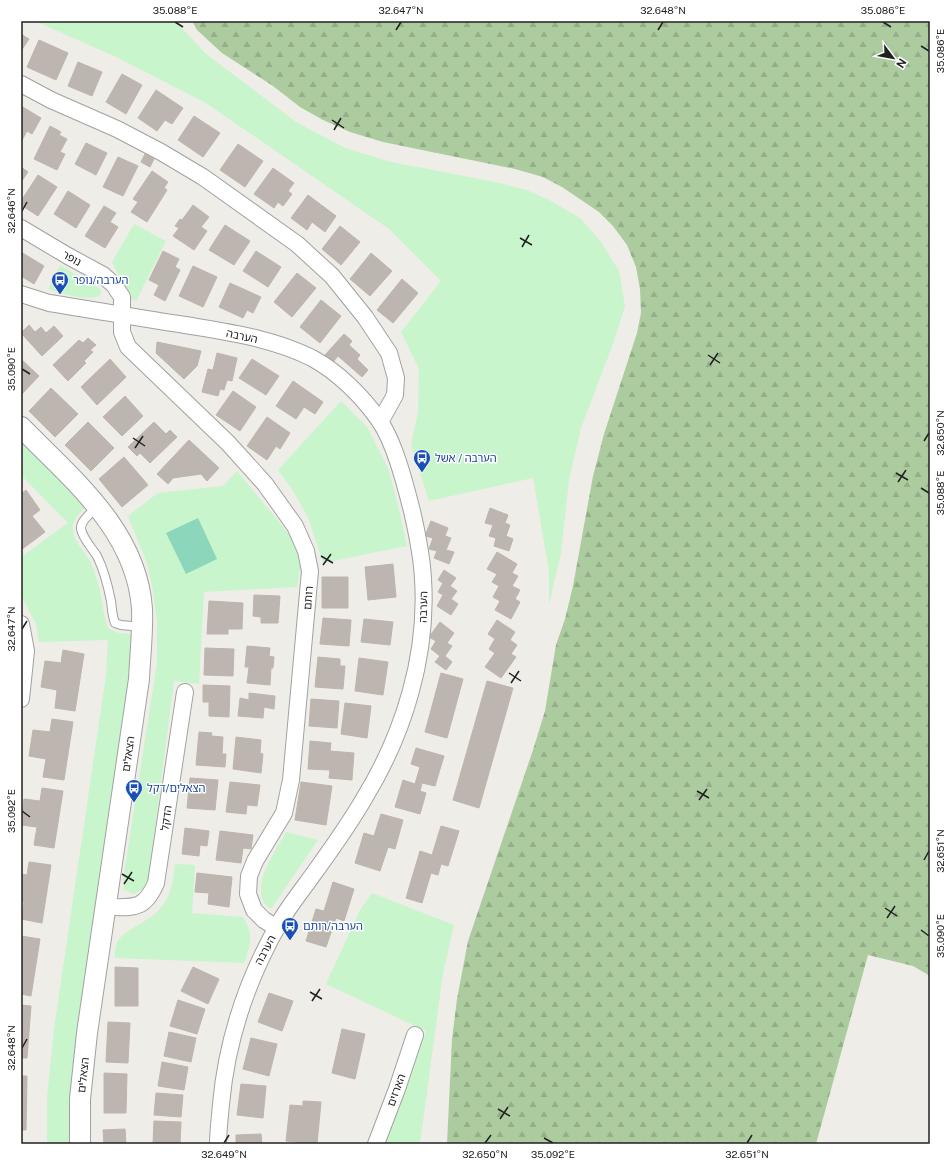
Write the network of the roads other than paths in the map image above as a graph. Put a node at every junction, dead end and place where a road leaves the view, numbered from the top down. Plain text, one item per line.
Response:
1 (21, 84) edge
2 (21, 228) edge
3 (21, 294) edge
4 (123, 315) junction
5 (380, 422) junction
6 (21, 428) edge
7 (97, 506) junction
8 (21, 624) edge
9 (142, 627) junction
10 (185, 692) dead end
11 (21, 698) edge
12 (106, 907) junction
13 (277, 928) junction
14 (415, 1035) dead end
15 (80, 1144) edge
16 (218, 1144) edge
17 (376, 1144) edge

1 - 5 street
2 - 4 street, נופר
3 - 4 street, הערבה
4 - 5 street, הערבה
4 - 13 street, רותם
5 - 13 street, הערבה
6 - 7 street, הצאלים
7 - 9 street, הצאלים
7 - 9 lane
8 - 11 street
9 - 12 street, הצאלים
10 - 12 street, הדקל
12 - 15 street, הצאלים
13 - 16 street, הערבה
14 - 17 street, הארזים

